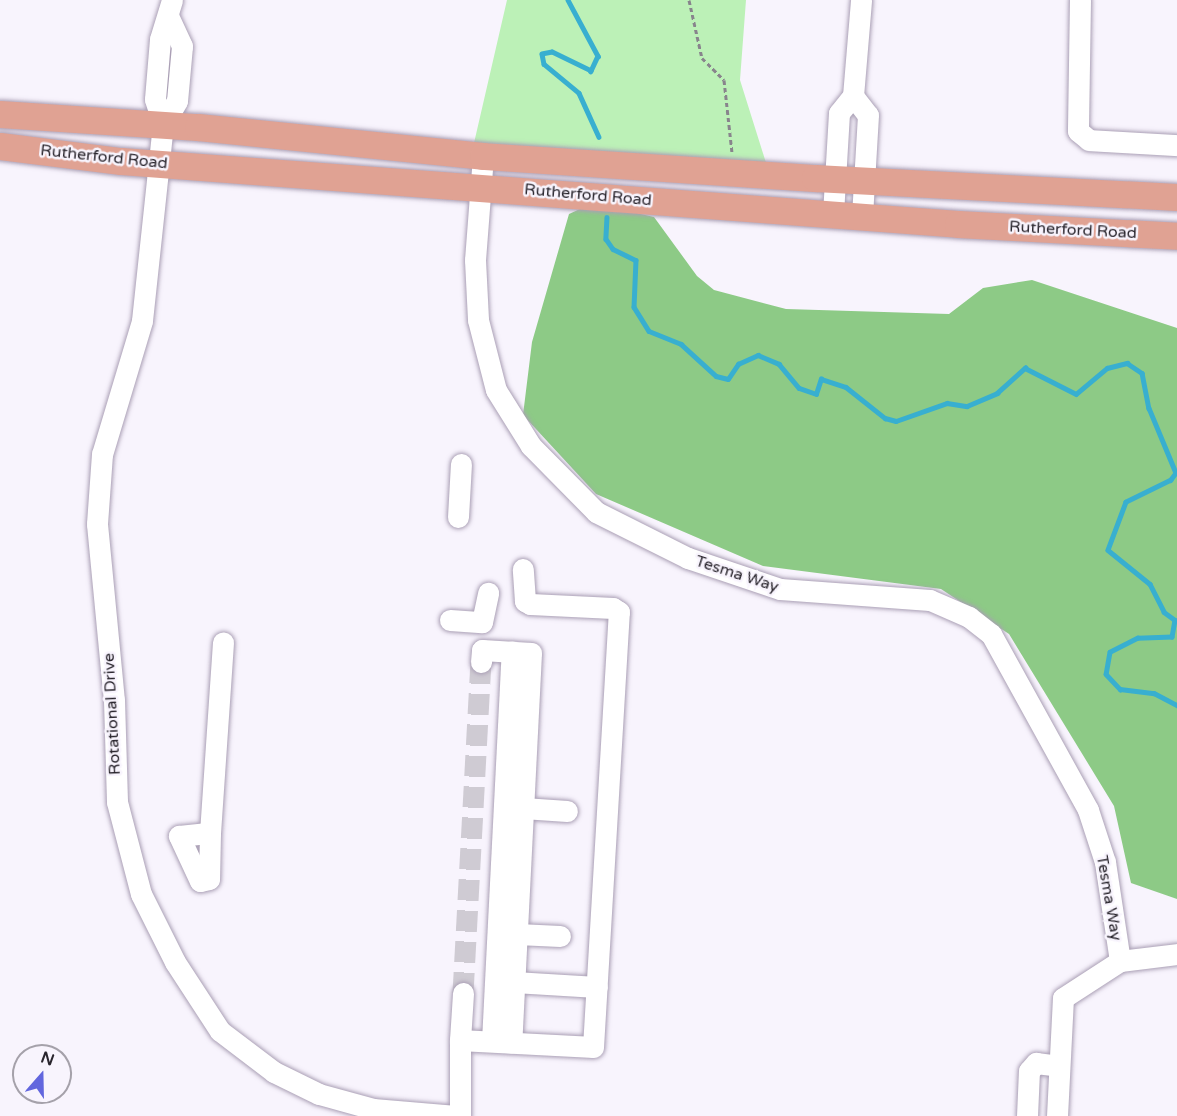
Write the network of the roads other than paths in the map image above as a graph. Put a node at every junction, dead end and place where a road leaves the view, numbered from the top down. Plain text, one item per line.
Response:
1 (861, 0) edge
2 (1080, 0) edge
3 (170, 9) edge
4 (853, 96) junction
5 (0, 114) edge
6 (163, 124) junction
7 (1177, 145) edge
8 (0, 146) edge
9 (483, 156) junction
10 (158, 164) junction
11 (835, 179) junction
12 (864, 181) junction
13 (480, 186) junction
14 (1177, 197) edge
15 (832, 214) junction
16 (862, 217) junction
17 (1177, 236) edge
18 (461, 464) dead end
19 (458, 517) dead end
20 (523, 569) dead end
21 (488, 593) dead end
22 (450, 620) dead end
23 (223, 642) dead end
24 (512, 652) junction
25 (481, 662) dead end
26 (524, 808) junction
27 (567, 811) dead end
28 (210, 833) junction
29 (517, 934) junction
30 (560, 936) dead end
31 (1177, 954) edge
32 (1120, 961) junction
33 (514, 982) junction
34 (597, 987) junction
35 (463, 993) tunnel mouth
36 (460, 1040) junction
37 (501, 1042) junction
38 (1059, 1066) junction
39 (458, 1116) edge
40 (1027, 1116) edge
41 (1057, 1116) edge

1 - 4 street
2 - 7 street
3 - 6 street
4 - 11 street
4 - 12 street
5 - 6 main road, Rutherford Road
6 - 9 main road, Rutherford Road
6 - 10 street, Rotational Drive
8 - 10 main road, Rutherford Road
9 - 11 main road, Rutherford Road
9 - 13 street, Tesma Way
10 - 13 main road, Rutherford Road
10 - 39 street, Rotational Drive
11 - 12 main road, Rutherford Road
11 - 15 street
12 - 14 main road, Rutherford Road
12 - 16 street
13 - 15 main road, Rutherford Road
13 - 32 street, Tesma Way
15 - 16 main road, Rutherford Road
16 - 17 main road, Rutherford Road
18 - 19 street
20 - 34 street
21 - 22 street
23 - 28 street
24 - 25 street
24 - 26 street
24 - 37 street
26 - 27 street
26 - 29 street
28 - 28 street
29 - 30 street
29 - 33 street
31 - 32 street
32 - 38 street
33 - 34 street
33 - 37 street
34 - 37 street
35 - 36 street
36 - 37 street
36 - 39 street
38 - 40 street
38 - 41 street

